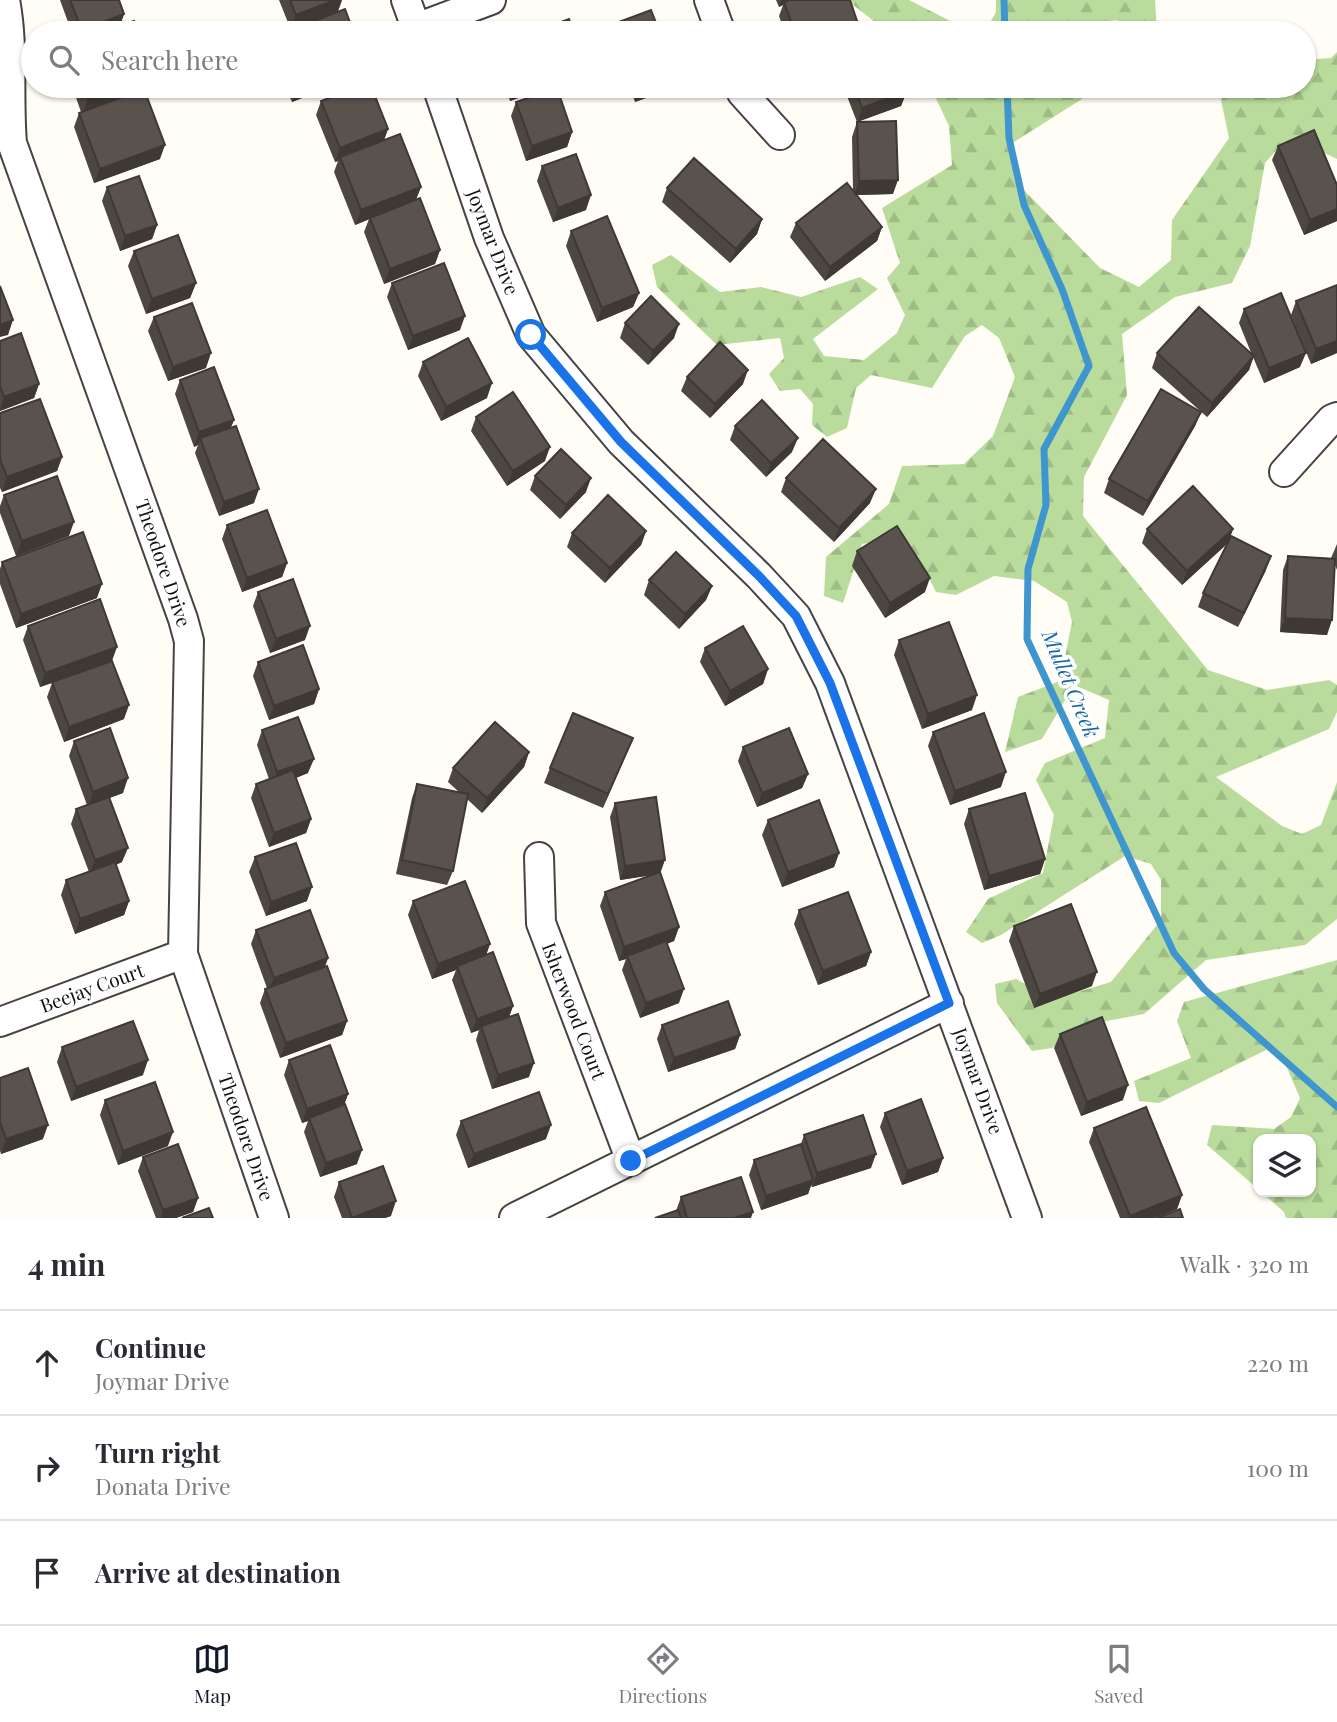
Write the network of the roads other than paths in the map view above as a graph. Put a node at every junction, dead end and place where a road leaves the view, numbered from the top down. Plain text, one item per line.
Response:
1 (5, 0) edge
2 (406, 0) edge
3 (491, 0) edge
4 (709, 0) edge
5 (413, 21) edge
6 (441, 21) edge
7 (717, 21) edge
8 (440, 98) edge
9 (747, 98) edge
10 (780, 135) dead end
11 (1337, 417) edge
12 (1284, 472) dead end
13 (539, 857) dead end
14 (183, 954) junction
15 (949, 1003) junction
16 (0, 1022) edge
17 (631, 1161) junction
18 (274, 1218) edge
19 (514, 1218) edge
20 (1027, 1218) edge

1 - 14 street, Theodore Drive
2 - 5 street
3 - 6 street
4 - 7 street
8 - 15 street, Joymar Drive
9 - 10 street
11 - 12 street
13 - 17 street, Isherwood Court
14 - 16 street, Beejay Court
14 - 18 street, Theodore Drive
15 - 17 street
15 - 20 street, Joymar Drive
17 - 19 street

